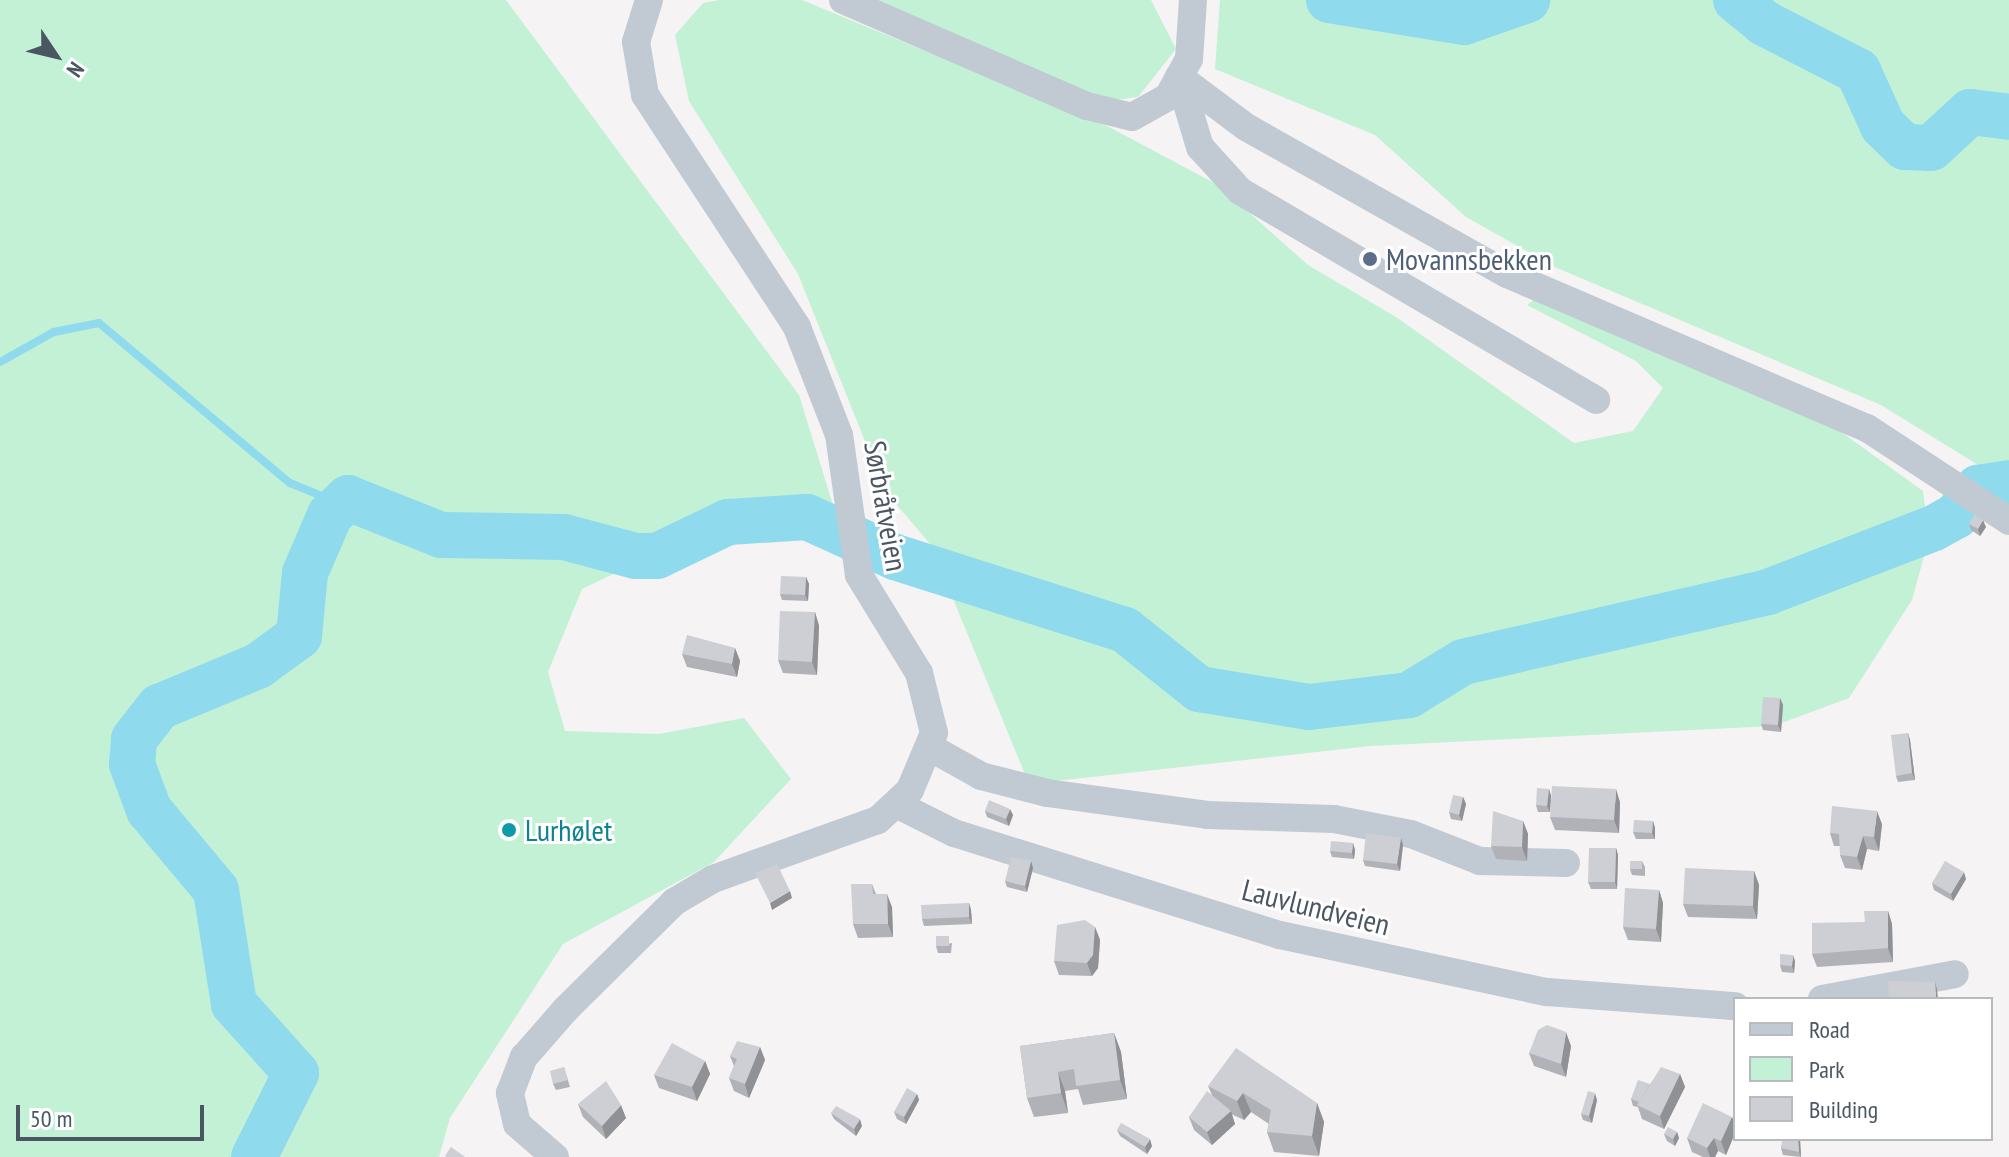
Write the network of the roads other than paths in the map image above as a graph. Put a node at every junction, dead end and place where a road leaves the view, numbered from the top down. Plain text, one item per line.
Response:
1 (649, 0) edge
2 (843, 0) edge
3 (1193, 0) edge
4 (1179, 77) junction
5 (1596, 400) dead end
6 (2009, 521) edge
7 (931, 748) junction
8 (898, 805) junction
9 (1566, 863) dead end
10 (1955, 974) dead end
11 (1833, 997) edge
12 (1733, 1006) edge
13 (555, 1157) edge

1 - 7 street, Sørbråtveien
2 - 4 street
3 - 4 street
4 - 5 street
4 - 6 street
7 - 8 street
7 - 9 street
8 - 12 street, Lauvlundveien
8 - 13 street
10 - 11 street

